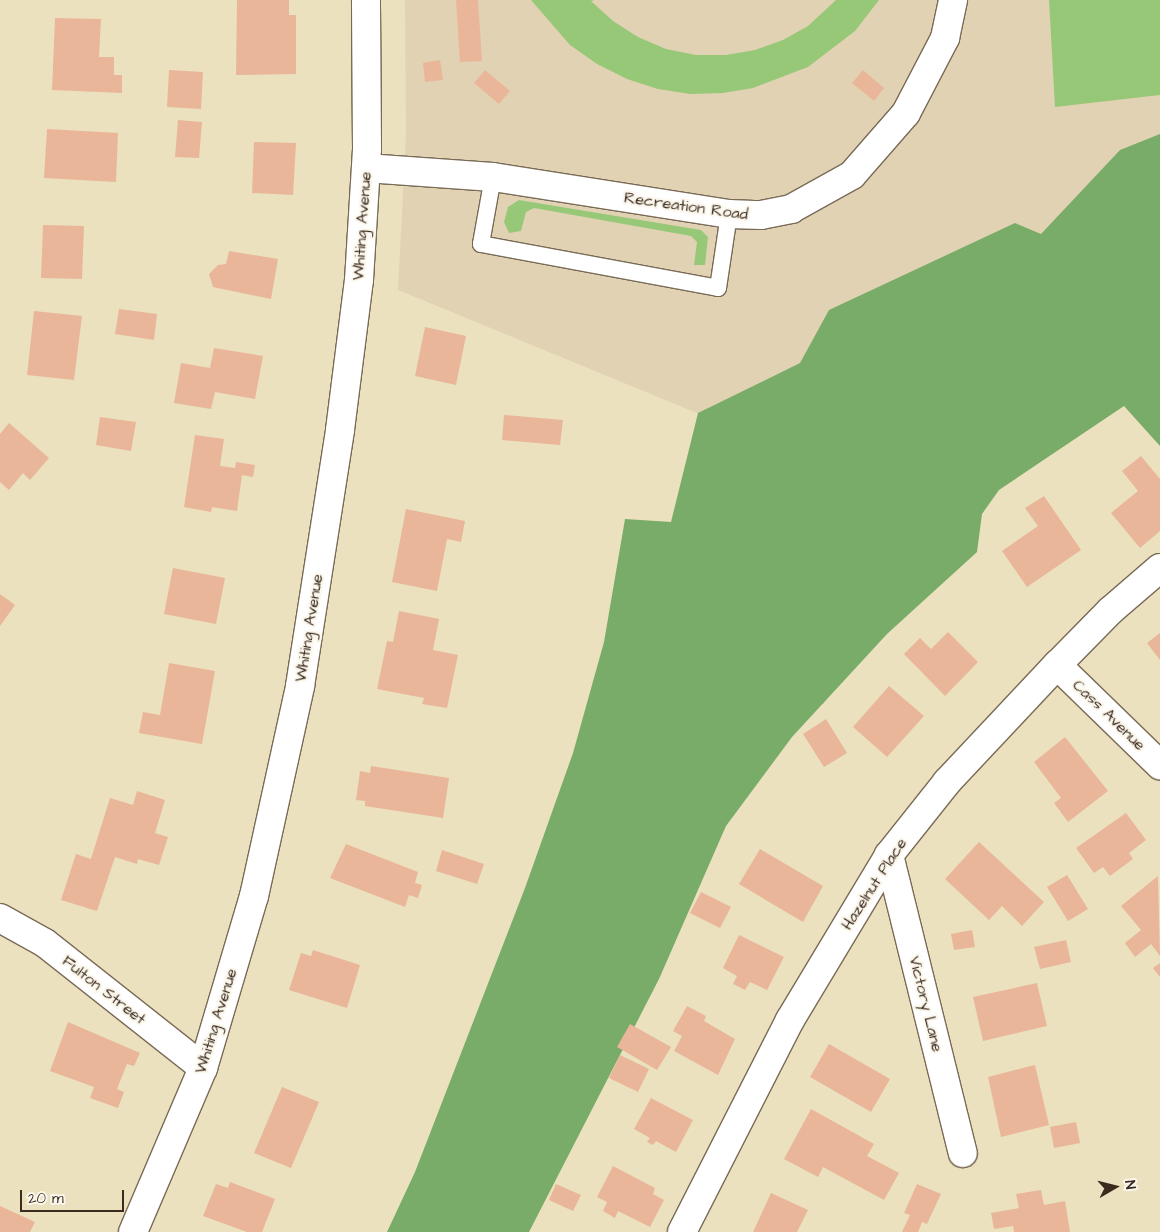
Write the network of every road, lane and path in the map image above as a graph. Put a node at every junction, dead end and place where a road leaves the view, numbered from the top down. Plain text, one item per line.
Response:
1 (366, 0) edge
2 (953, 0) edge
3 (366, 168) junction
4 (494, 177) junction
5 (730, 214) junction
6 (1160, 568) edge
7 (1057, 665) junction
8 (1160, 765) edge
9 (889, 855) junction
10 (0, 918) edge
11 (202, 1068) junction
12 (964, 1153) dead end
13 (133, 1232) edge
14 (682, 1232) edge

1 - 3 street, Whiting Avenue
2 - 5 street, Recreation Road
3 - 4 street, Recreation Road
3 - 11 street, Whiting Avenue
4 - 5 street, Recreation Road
4 - 5 lane
6 - 7 street, Hazelnut Place
7 - 8 street, Cass Avenue
7 - 9 street, Hazelnut Place
9 - 12 street, Victory Lane
9 - 14 street, Hazelnut Place
10 - 11 street, Fulton Street
11 - 13 street, Whiting Avenue

